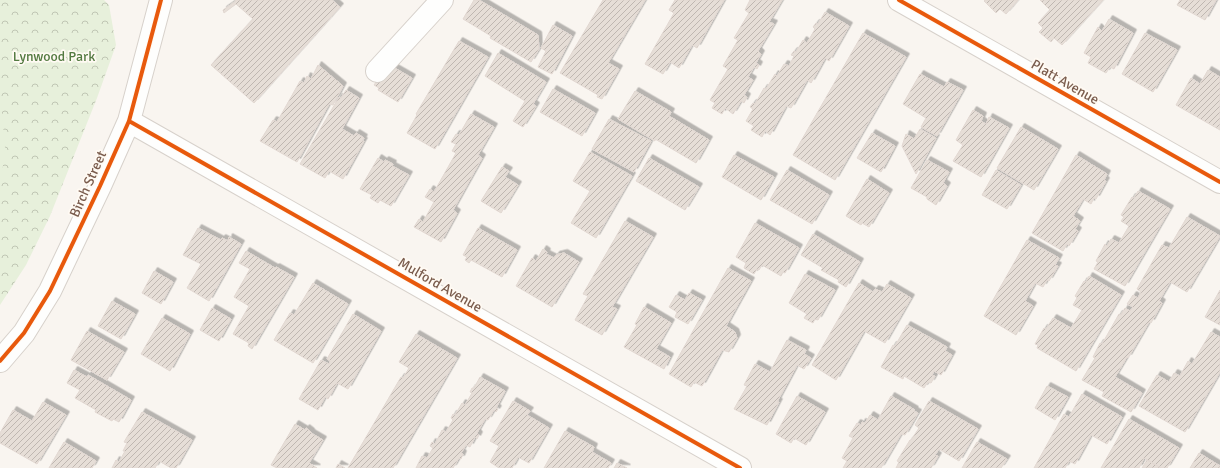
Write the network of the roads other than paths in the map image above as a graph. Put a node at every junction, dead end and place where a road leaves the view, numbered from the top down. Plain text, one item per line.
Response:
1 (162, 0) edge
2 (442, 0) edge
3 (899, 0) edge
4 (377, 72) dead end
5 (129, 121) junction
6 (1220, 182) edge
7 (0, 361) edge
8 (740, 468) edge

1 - 5 street, Birch Street
2 - 4 street
3 - 6 street, Platt Avenue
5 - 7 street, Birch Street
5 - 8 street, Mulford Avenue

